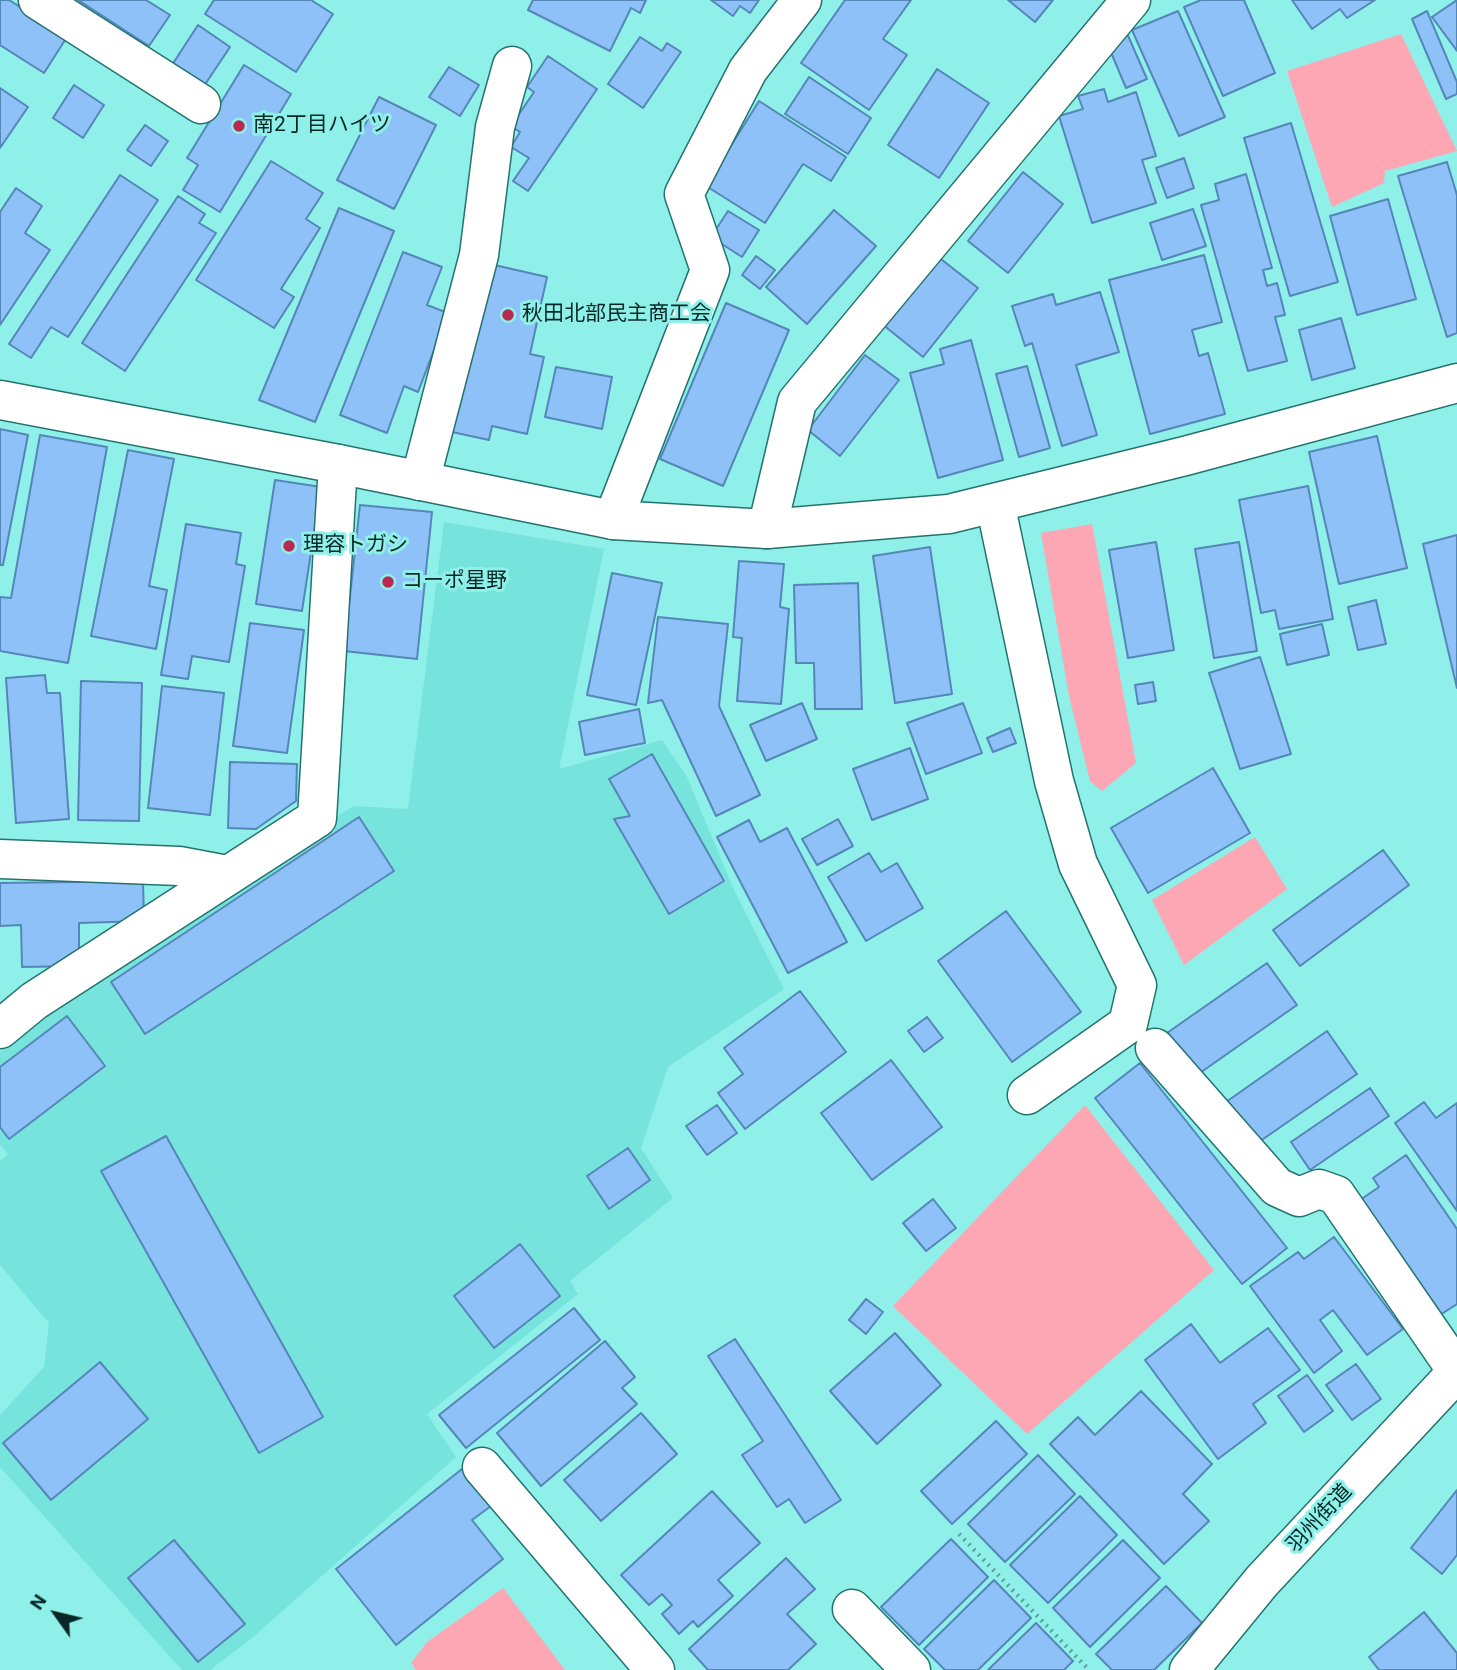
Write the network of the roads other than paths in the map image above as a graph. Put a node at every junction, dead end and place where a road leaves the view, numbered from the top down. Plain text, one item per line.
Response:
1 (38, 0) edge
2 (802, 0) edge
3 (1131, 0) edge
4 (512, 66) dead end
5 (201, 104) dead end
6 (1457, 383) edge
7 (0, 400) edge
8 (338, 464) junction
9 (420, 481) junction
10 (995, 503) junction
11 (613, 520) junction
12 (767, 529) junction
13 (0, 859) edge
14 (227, 875) junction
15 (0, 1029) edge
16 (1155, 1048) dead end
17 (1027, 1095) dead end
18 (1457, 1371) edge
19 (482, 1467) dead end
20 (852, 1609) dead end
21 (1196, 1667) edge
22 (655, 1670) edge
23 (911, 1670) edge

1 - 5 street
2 - 11 street
3 - 12 street
4 - 9 street
6 - 10 street
7 - 8 street
8 - 9 street
8 - 14 street
9 - 11 street
10 - 12 street
10 - 17 street
11 - 12 street
13 - 14 street
14 - 15 street
16 - 18 street
18 - 21 street, 羽州街道
19 - 22 street
20 - 23 street

